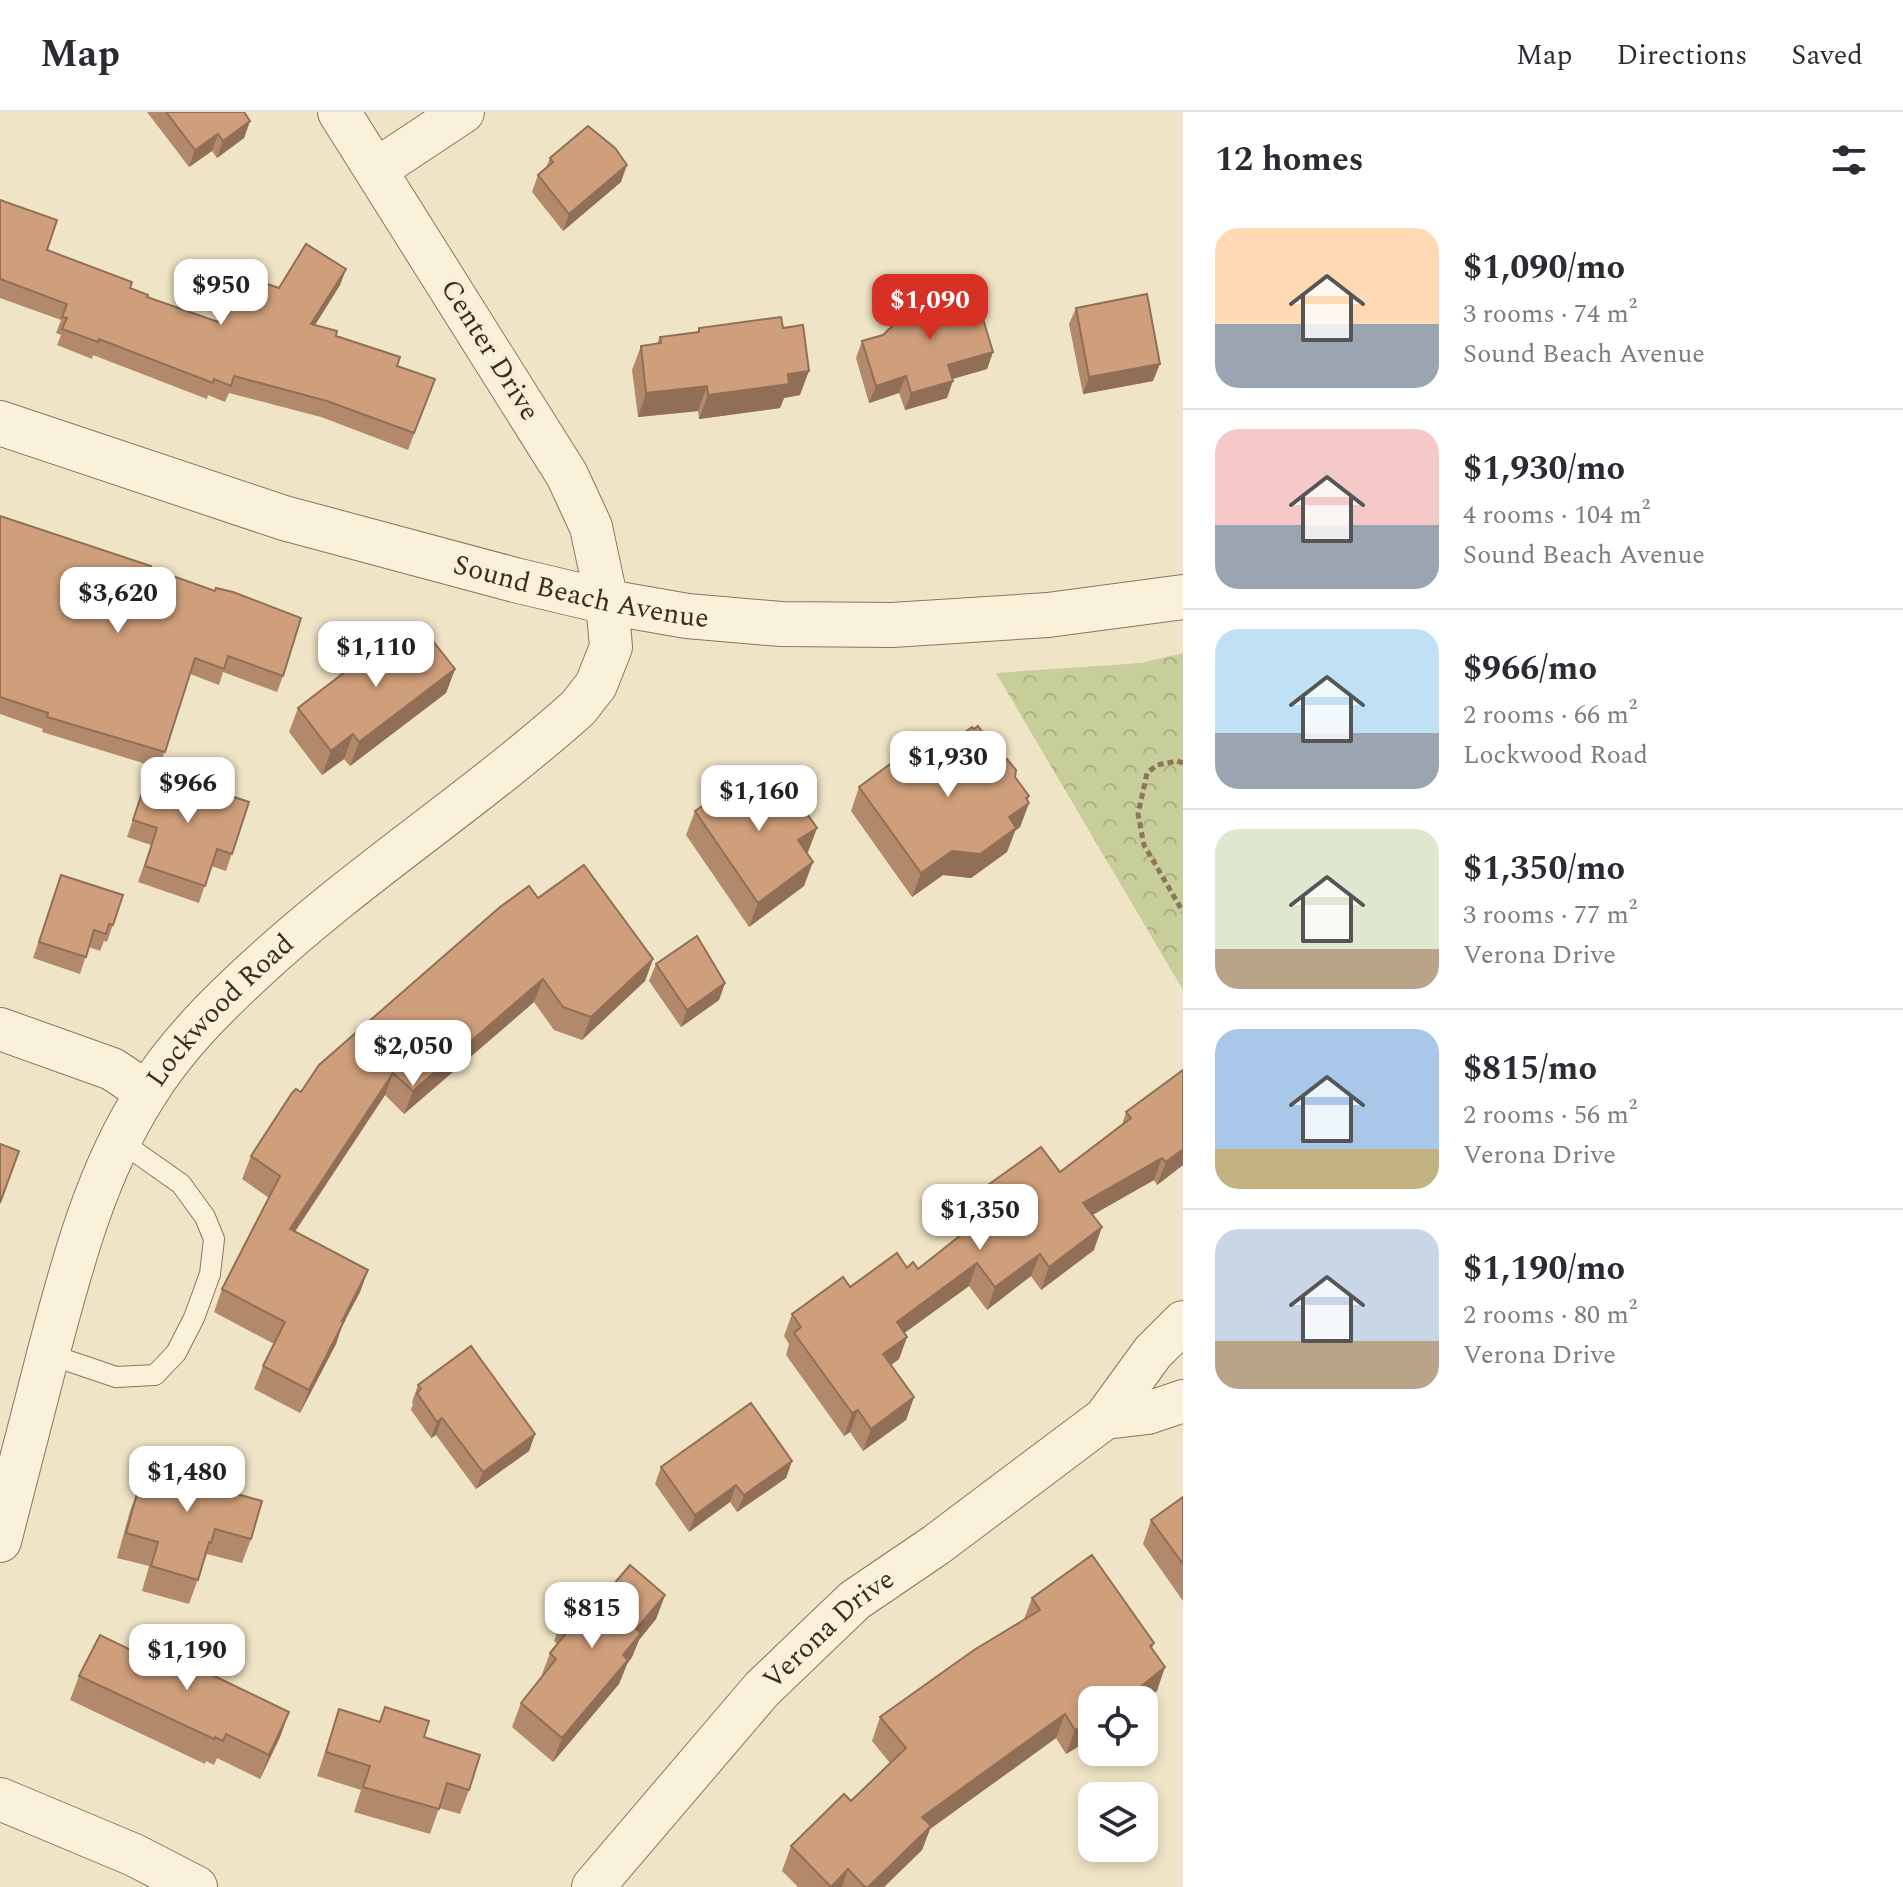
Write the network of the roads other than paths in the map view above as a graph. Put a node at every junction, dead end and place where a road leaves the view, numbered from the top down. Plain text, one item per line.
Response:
1 (339, 112) edge
2 (463, 112) edge
3 (377, 169) junction
4 (0, 423) edge
5 (1183, 597) edge
6 (607, 602) junction
7 (0, 1029) edge
8 (147, 1092) junction
9 (120, 1141) junction
10 (1183, 1322) edge
11 (48, 1354) junction
12 (1183, 1401) edge
13 (1105, 1418) junction
14 (0, 1541) edge
15 (0, 1799) edge
16 (196, 1887) edge
17 (593, 1887) edge

1 - 3 street, Center Drive
2 - 3 street
3 - 6 street, Center Drive
4 - 6 street, Sound Beach Avenue
5 - 6 street, Sound Beach Avenue
6 - 8 street, Lockwood Road
7 - 8 street
8 - 9 street, Lockwood Road
9 - 11 street, Lockwood Road
9 - 11 lane
10 - 13 street, Verona Drive
11 - 14 street, Lockwood Road
12 - 13 street
13 - 17 street, Verona Drive
15 - 16 street

